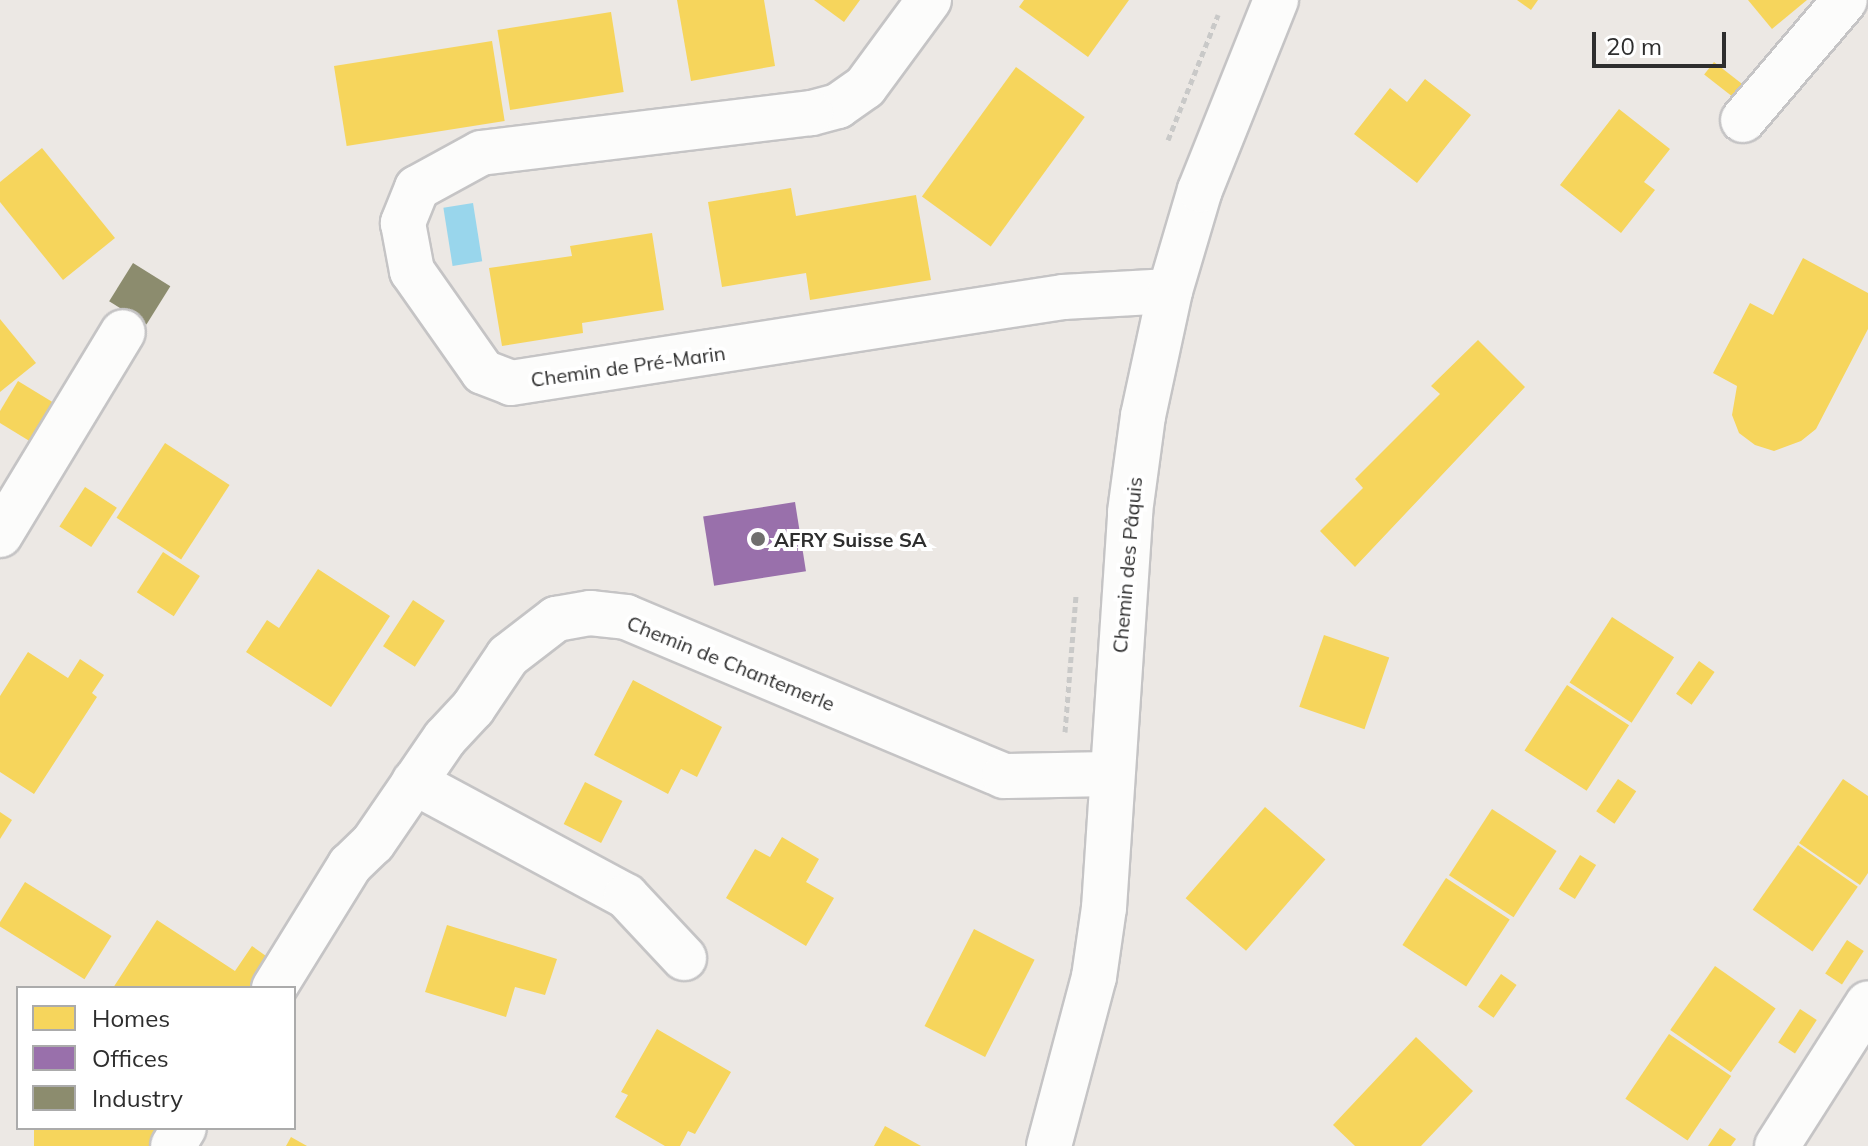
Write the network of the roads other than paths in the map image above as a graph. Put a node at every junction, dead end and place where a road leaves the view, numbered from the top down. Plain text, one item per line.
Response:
1 (929, 0) edge
2 (1276, 0) edge
3 (1845, 0) edge
4 (1743, 120) dead end
5 (1170, 291) junction
6 (123, 332) dead end
7 (0, 535) edge
8 (1112, 774) junction
9 (414, 782) junction
10 (684, 958) dead end
11 (275, 986) edge
12 (1868, 1003) edge
13 (1053, 1145) edge
14 (1777, 1146) edge

1 - 5 street, Chemin de Pré-Marin
2 - 5 street, Chemin des Pâquis
3 - 4 street
5 - 8 street, Chemin des Pâquis
6 - 7 street
8 - 9 street, Chemin de Chantemerle
8 - 13 street, Chemin des Pâquis
9 - 10 street
9 - 11 street, Chemin de Chantemerle
12 - 14 street

